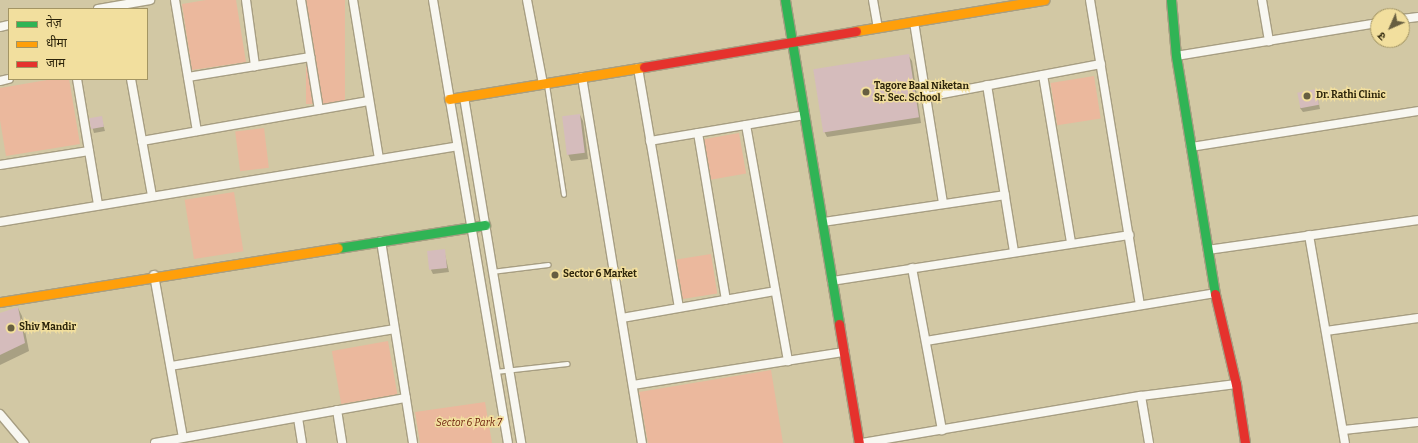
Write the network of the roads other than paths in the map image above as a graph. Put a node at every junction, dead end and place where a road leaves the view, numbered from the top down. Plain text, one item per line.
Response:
1 (150, 0) edge
2 (175, 0) edge
3 (246, 0) edge
4 (302, 0) edge
5 (354, 0) edge
6 (433, 0) edge
7 (527, 0) edge
8 (785, 0) edge
9 (873, 0) edge
10 (1044, 0) edge
11 (1090, 0) edge
12 (1172, 0) edge
13 (1262, 0) edge
14 (118, 7) edge
15 (108, 8) edge
16 (914, 22) junction
17 (1370, 24) edge
18 (878, 28) junction
19 (1269, 41) junction
20 (793, 43) junction
21 (1176, 56) junction
22 (310, 57) junction
23 (1101, 64) junction
24 (255, 66) junction
25 (638, 68) junction
26 (1043, 75) junction
27 (188, 77) junction
28 (582, 77) junction
29 (77, 80) edge
30 (131, 80) edge
31 (545, 83) junction
32 (987, 85) junction
33 (464, 97) junction
34 (926, 97) junction
35 (449, 99) junction
36 (369, 101) junction
37 (319, 110) junction
38 (1418, 111) edge
39 (805, 115) junction
40 (746, 125) junction
41 (197, 131) junction
42 (698, 133) junction
43 (142, 141) junction
44 (650, 141) junction
45 (457, 146) junction
46 (1191, 147) junction
47 (89, 151) junction
48 (379, 159) junction
49 (0, 164) edge
50 (564, 195) dead end
51 (1005, 195) junction
52 (152, 196) junction
53 (943, 204) junction
54 (98, 205) junction
55 (1418, 220) edge
56 (0, 222) edge
57 (823, 222) junction
58 (485, 225) junction
59 (470, 227) junction
60 (1129, 235) junction
61 (1309, 236) junction
62 (380, 240) junction
63 (1071, 244) junction
64 (1208, 250) junction
65 (1014, 252) junction
66 (549, 264) dead end
67 (912, 268) junction
68 (492, 272) junction
69 (154, 276) junction
70 (832, 280) junction
71 (776, 291) junction
72 (1215, 293) junction
73 (726, 300) junction
74 (0, 302) edge
75 (1140, 304) junction
76 (679, 308) junction
77 (622, 318) junction
78 (1418, 318) edge
79 (394, 329) junction
80 (1326, 332) junction
81 (926, 341) junction
82 (844, 352) junction
83 (788, 361) junction
84 (568, 364) dead end
85 (170, 366) junction
86 (509, 370) junction
87 (496, 372) junction
88 (1236, 384) junction
89 (633, 385) junction
90 (1141, 396) junction
91 (406, 398) junction
92 (337, 410) junction
93 (0, 414) edge
94 (298, 418) junction
95 (1418, 422) edge
96 (942, 430) junction
97 (1343, 430) junction
98 (183, 437) junction
99 (24, 443) edge
100 (155, 443) edge
101 (302, 443) edge
102 (342, 443) edge
103 (413, 443) edge
104 (508, 443) edge
105 (521, 443) edge
106 (642, 443) edge
107 (860, 443) edge
108 (1149, 443) edge
109 (1245, 443) edge
110 (1345, 443) edge

1 - 14 street
2 - 27 street
3 - 24 street
4 - 22 street
5 - 36 street
6 - 35 street
7 - 31 street
8 - 20 street
9 - 18 street
10 - 16 street
11 - 23 street
12 - 21 street
13 - 19 street
14 - 15 street
16 - 18 street
16 - 34 street
17 - 19 street
18 - 20 street
19 - 21 street
20 - 25 street
20 - 39 street
21 - 46 street
22 - 24 street
22 - 37 street
23 - 26 street
23 - 60 street
24 - 27 street
25 - 28 street
25 - 44 street
26 - 32 street
26 - 63 street
27 - 41 street
28 - 31 street
28 - 77 street
29 - 47 street
30 - 43 street
31 - 33 street
31 - 50 lane
32 - 34 street
32 - 51 street
33 - 35 street
33 - 58 street
34 - 53 street
35 - 45 street
36 - 37 street
36 - 48 street
37 - 41 street
38 - 46 street
39 - 40 street
39 - 57 street
40 - 42 street
40 - 71 street
41 - 43 street
42 - 44 street
42 - 73 street
43 - 52 street
44 - 76 street
45 - 48 street
45 - 59 street
46 - 64 street
47 - 49 street
47 - 54 street
48 - 52 street
51 - 53 street
51 - 65 street
52 - 54 street
53 - 57 street
54 - 56 street
55 - 61 street
57 - 70 street
58 - 59 street
58 - 68 street
59 - 62 street
59 - 87 street
60 - 63 street
60 - 75 street
61 - 64 street
61 - 80 street
62 - 69 street
62 - 79 street
63 - 65 street
64 - 72 street
65 - 67 street
66 - 68 lane
67 - 70 street
67 - 81 street
68 - 86 street
69 - 74 street
69 - 85 street
70 - 82 street
71 - 73 street
71 - 83 street
72 - 75 street
72 - 88 street
73 - 76 street
75 - 81 street
76 - 77 street
77 - 89 street
78 - 80 street
79 - 85 street
79 - 91 street
80 - 97 street
81 - 96 street
82 - 83 street
82 - 107 street
83 - 89 street
84 - 86 lane
85 - 98 street
86 - 87 lane
86 - 105 street
87 - 104 street
88 - 90 street
88 - 109 street
89 - 106 street
90 - 96 street
90 - 108 street
91 - 92 street
91 - 103 street
92 - 94 street
92 - 102 street
93 - 99 street
94 - 98 street
94 - 101 street
95 - 97 street
96 - 107 street
97 - 110 street
98 - 100 street

